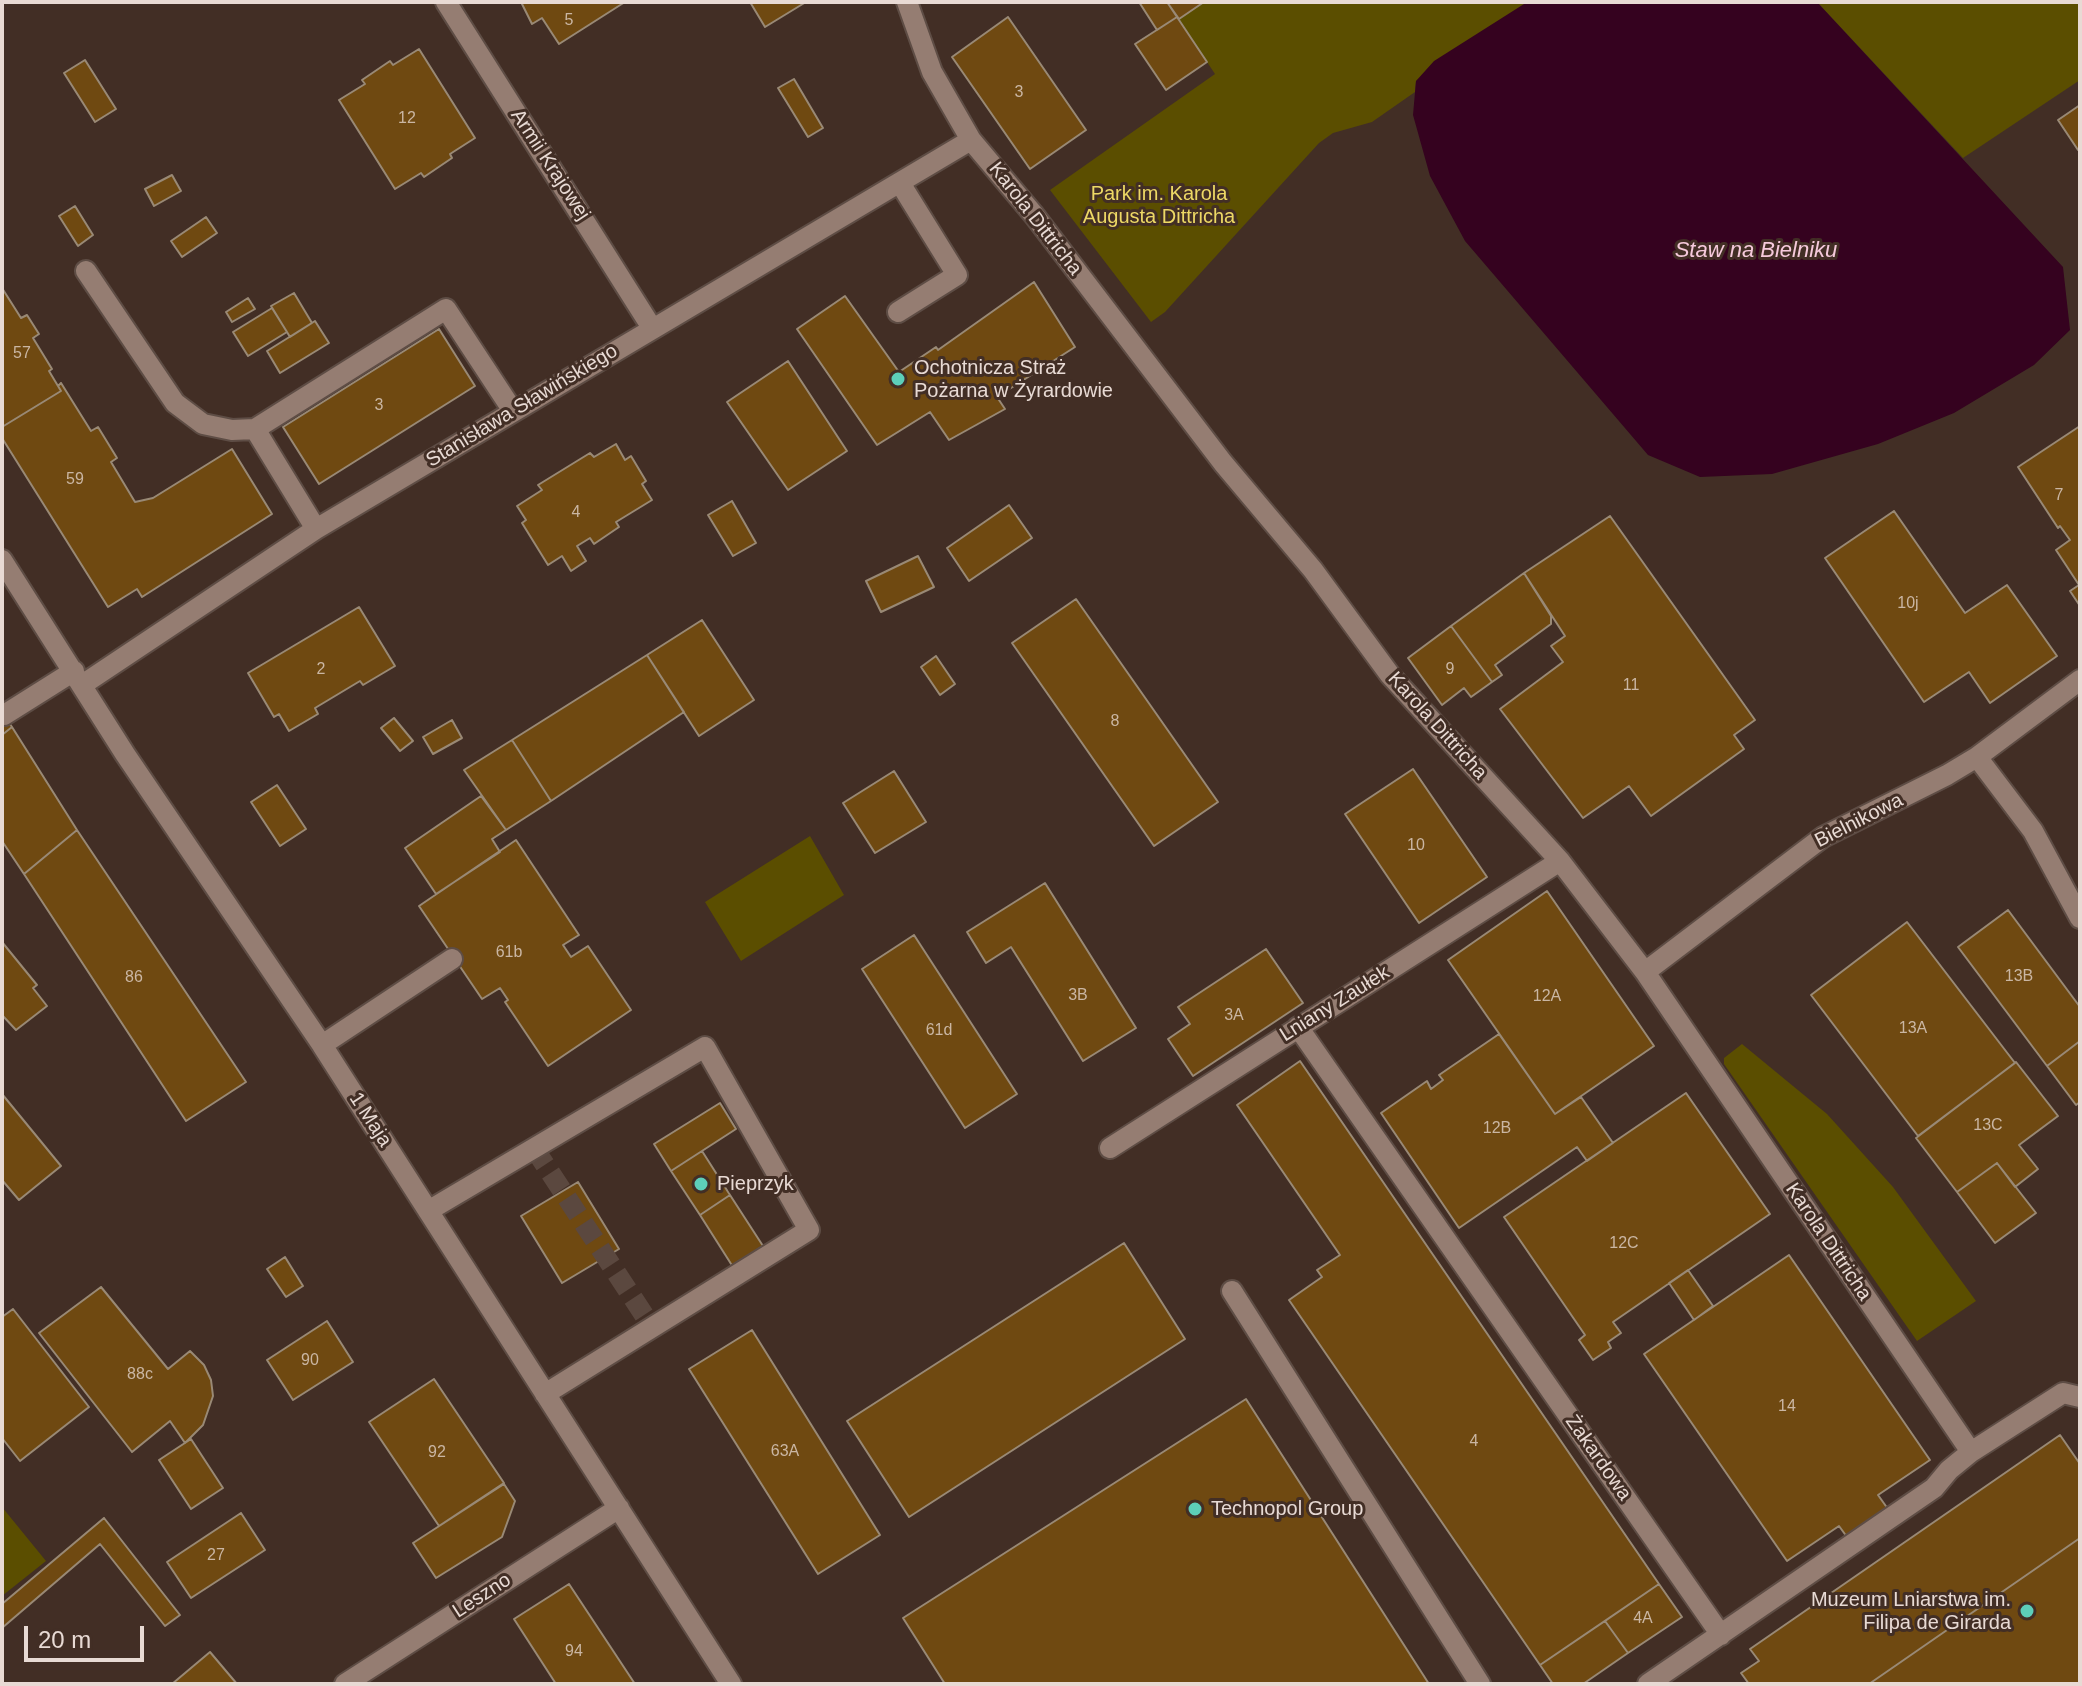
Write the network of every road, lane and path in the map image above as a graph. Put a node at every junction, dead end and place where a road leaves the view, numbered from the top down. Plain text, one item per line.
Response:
1 (446, 2) edge
2 (907, 2) edge
3 (971, 140) junction
4 (900, 183) junction
5 (86, 271) dead end
6 (898, 312) dead end
7 (652, 328) junction
8 (513, 411) junction
9 (255, 429) junction
10 (316, 529) junction
11 (2, 560) edge
12 (78, 678) junction
13 (2080, 680) edge
14 (4, 715) dead end
15 (1977, 757) junction
16 (1560, 861) junction
17 (2080, 918) edge
18 (452, 959) dead end
19 (1645, 972) junction
20 (1298, 1027) junction
21 (322, 1045) junction
22 (1110, 1148) dead end
23 (428, 1211) junction
24 (1232, 1291) dead end
25 (545, 1394) junction
26 (2080, 1397) edge
27 (1971, 1452) junction
28 (619, 1508) junction
29 (1721, 1635) junction
30 (345, 1684) edge
31 (731, 1684) edge
32 (1480, 1684) edge
33 (1648, 1684) edge

1 - 7 street, Armii Krajowej
2 - 3 street, Karola Dittricha
3 - 4 street, Stanisława Sławińskiego
3 - 16 street, Karola Dittricha
4 - 6 street
4 - 7 street, Stanisława Sławińskiego
5 - 9 street
7 - 8 street, Stanisława Sławińskiego
8 - 9 street
8 - 10 street, Stanisława Sławińskiego
9 - 10 street
10 - 12 street, Stanisława Sławińskiego
11 - 12 street, 1 Maja
12 - 14 street, Stanisława Sławińskiego
12 - 21 street, 1 Maja
13 - 15 street, Bielnikowa
15 - 17 street
15 - 19 street, Bielnikowa
16 - 19 street, Karola Dittricha
16 - 20 street, Lniany Zaułek
18 - 21 street
19 - 27 street, Karola Dittricha
20 - 22 street, Lniany Zaułek
20 - 29 street, Żakardowa
21 - 23 street, 1 Maja
23 - 25 street, 1 Maja
23 - 25 street
24 - 32 street
25 - 28 street, 1 Maja
26 - 27 street
27 - 29 street
28 - 30 street, Leszno
28 - 31 street, 1 Maja
29 - 33 street

